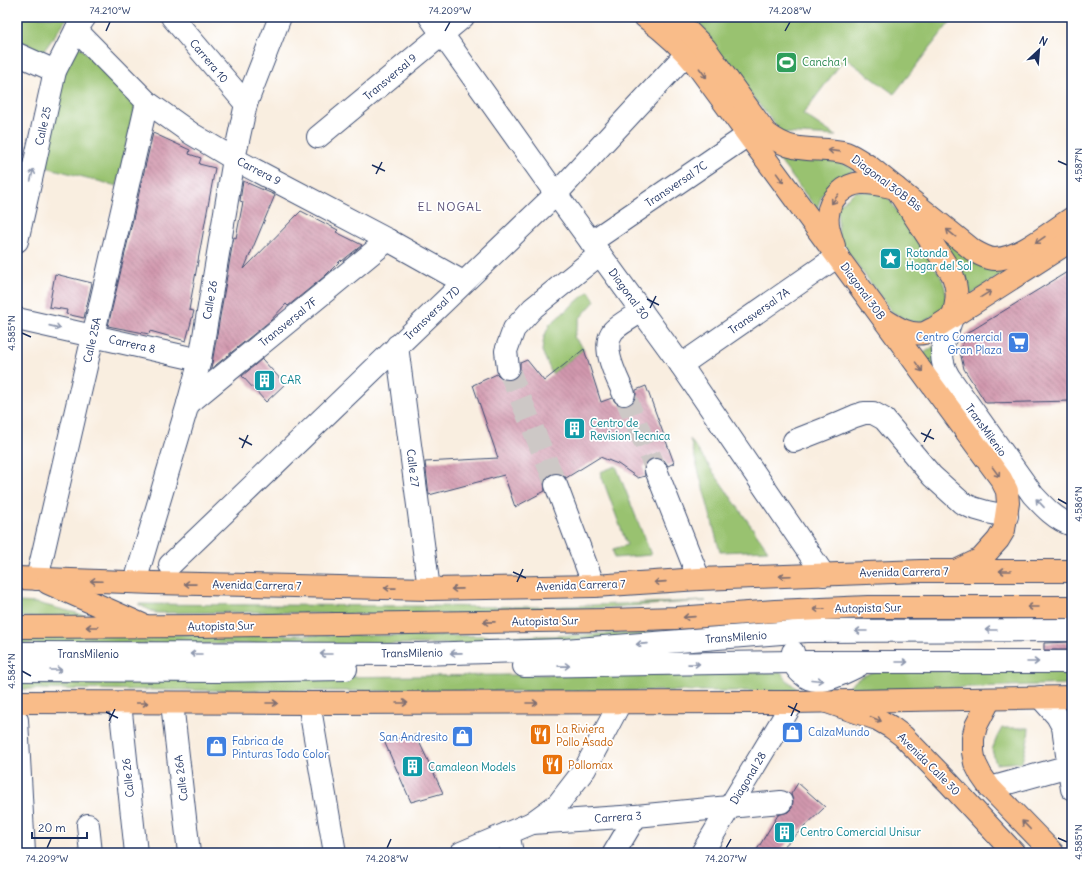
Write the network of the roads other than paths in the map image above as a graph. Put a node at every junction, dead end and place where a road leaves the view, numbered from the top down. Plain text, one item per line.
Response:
1 (172, 17) edge
2 (280, 17) edge
3 (463, 17) edge
4 (645, 17) edge
5 (673, 17) edge
6 (80, 24) edge
7 (436, 26) edge
8 (687, 53) junction
9 (17, 54) edge
10 (54, 71) junction
11 (147, 102) junction
12 (246, 104) junction
13 (755, 131) junction
14 (318, 137) dead end
15 (234, 159) junction
16 (896, 188) junction
17 (556, 194) junction
18 (1072, 218) edge
19 (388, 240) junction
20 (1072, 240) edge
21 (17, 241) edge
22 (595, 248) junction
23 (838, 256) junction
24 (463, 282) junction
25 (642, 312) junction
26 (953, 315) junction
27 (17, 318) edge
28 (885, 320) junction
29 (93, 336) junction
30 (397, 346) junction
31 (200, 360) junction
32 (681, 365) junction
33 (508, 368) tunnel mouth
34 (624, 394) tunnel mouth
35 (188, 404) junction
36 (794, 440) dead end
37 (656, 470) tunnel mouth
38 (556, 485) tunnel mouth
39 (1007, 516) junction
40 (1072, 525) edge
41 (170, 565) dead end
42 (956, 571) junction
43 (1072, 571) edge
44 (824, 575) junction
45 (27, 578) edge
46 (699, 579) junction
47 (135, 582) junction
48 (594, 586) junction
49 (429, 589) junction
50 (1072, 607) edge
51 (145, 626) junction
52 (17, 627) edge
53 (1072, 630) edge
54 (806, 631) junction
55 (17, 653) edge
56 (793, 662) junction
57 (1072, 662) edge
58 (17, 670) edge
59 (1072, 697) edge
60 (1040, 698) junction
61 (990, 699) junction
62 (17, 702) edge
63 (793, 702) junction
64 (826, 702) junction
65 (120, 703) junction
66 (172, 703) junction
67 (309, 703) junction
68 (620, 703) junction
69 (17, 720) edge
70 (1069, 766) junction
71 (1072, 789) edge
72 (995, 793) junction
73 (781, 802) dead end
74 (730, 807) junction
75 (636, 816) junction
76 (978, 816) junction
77 (532, 823) junction
78 (88, 825) dead end
79 (510, 843) edge
80 (24, 853) edge
81 (91, 853) edge
82 (136, 853) edge
83 (189, 853) edge
84 (335, 853) edge
85 (461, 853) edge
86 (614, 853) edge
87 (702, 853) edge
88 (1014, 853) edge
89 (1053, 853) edge

1 - 12 street, Carrera 10
2 - 12 street, Calle 26
3 - 7 street, Transversal 9
4 - 8 main road, Diagonal 30B
5 - 13 main road, Diagonal 30B
6 - 10 street, Calle 25
6 - 11 street, Carrera 9
7 - 14 street, Transversal 9
7 - 17 street, Diagonal 30
8 -> 13 main road, Diagonal 30B
8 - 17 street, Transversal 7D
9 - 10 street
21 -> 10 street, Calle 25
11 - 15 street, Carrera 9
11 - 29 street, Calle 25A
12 - 15 street, Calle 26
16 -> 13 main road, Diagonal 30B Bis
13 - 22 street, Transversal 7C
13 -> 23 main road, Diagonal 30B
15 - 19 street, Carrera 9
15 - 31 street, Calle 26
18 -> 16 main road, Diagonal 30B Bis
16 -> 23 main road
16 - 26 main road
17 - 22 street, Diagonal 30
17 - 24 street, Transversal 7D
19 - 24 street, Carrera 9
19 - 35 street, Transversal 7F
26 -> 20 main road
22 - 25 street, Diagonal 30
22 - 33 street, Transversal 7C
23 - 28 main road, Diagonal 30B
23 - 32 street, Transversal 7A
24 - 30 street, Transversal 7D
25 - 32 street, Diagonal 30
25 - 34 street
26 - 28 main road
40 -> 26 street, TransMilenio
27 -> 29 street, Carrera 8
28 -> 39 main road, Diagonal 30B
29 - 31 street, Carrera 8
29 - 45 street, Calle 25A
30 - 41 street, Transversal 7D
30 - 49 street, Calle 27
31 - 35 street, Calle 26
32 - 44 street, Diagonal 30
35 - 47 street, Calle 26
36 - 39 street
37 - 46 street
38 - 48 street
39 - 42 main road, Diagonal 30B
43 -> 42 main road, Avenida Carrera 7
42 - 44 main road, Avenida Carrera 7
44 -> 46 main road, Avenida Carrera 7
47 -> 45 main road, Avenida Carrera 7
45 - 51 main road
46 -> 48 main road, Avenida Carrera 7
49 -> 47 main road, Avenida Carrera 7
48 -> 49 main road, Avenida Carrera 7
50 -> 51 main road, Autopista Sur
51 -> 52 main road, Autopista Sur
53 -> 54 street, TransMilenio
54 -> 55 street, TransMilenio
54 - 56 street
56 -> 57 street
58 -> 56 street, TransMilenio
59 - 60 main road
60 - 61 main road
60 - 70 street
61 - 64 main road
61 - 72 main road
62 - 65 main road
63 - 64 main road
63 - 68 main road
63 - 74 street, Diagonal 28
64 -> 76 main road, Avenida Calle 30
65 -> 66 main road
65 - 82 street, Calle 26
66 -> 67 main road
66 - 83 street, Calle 26A
67 -> 68 main road
67 - 84 street
68 - 77 street
69 - 80 street
70 - 71 street
70 - 72 street
72 - 76 main road
89 -> 72 main road
73 - 74 street, Carrera 3
74 - 75 street, Carrera 3
74 - 87 street, Diagonal 28
75 - 77 street, Carrera 3
75 - 86 street
76 - 88 main road, Avenida Calle 30
77 - 79 street, Carrera 3
78 - 81 street
79 - 85 street, Carrera 3

